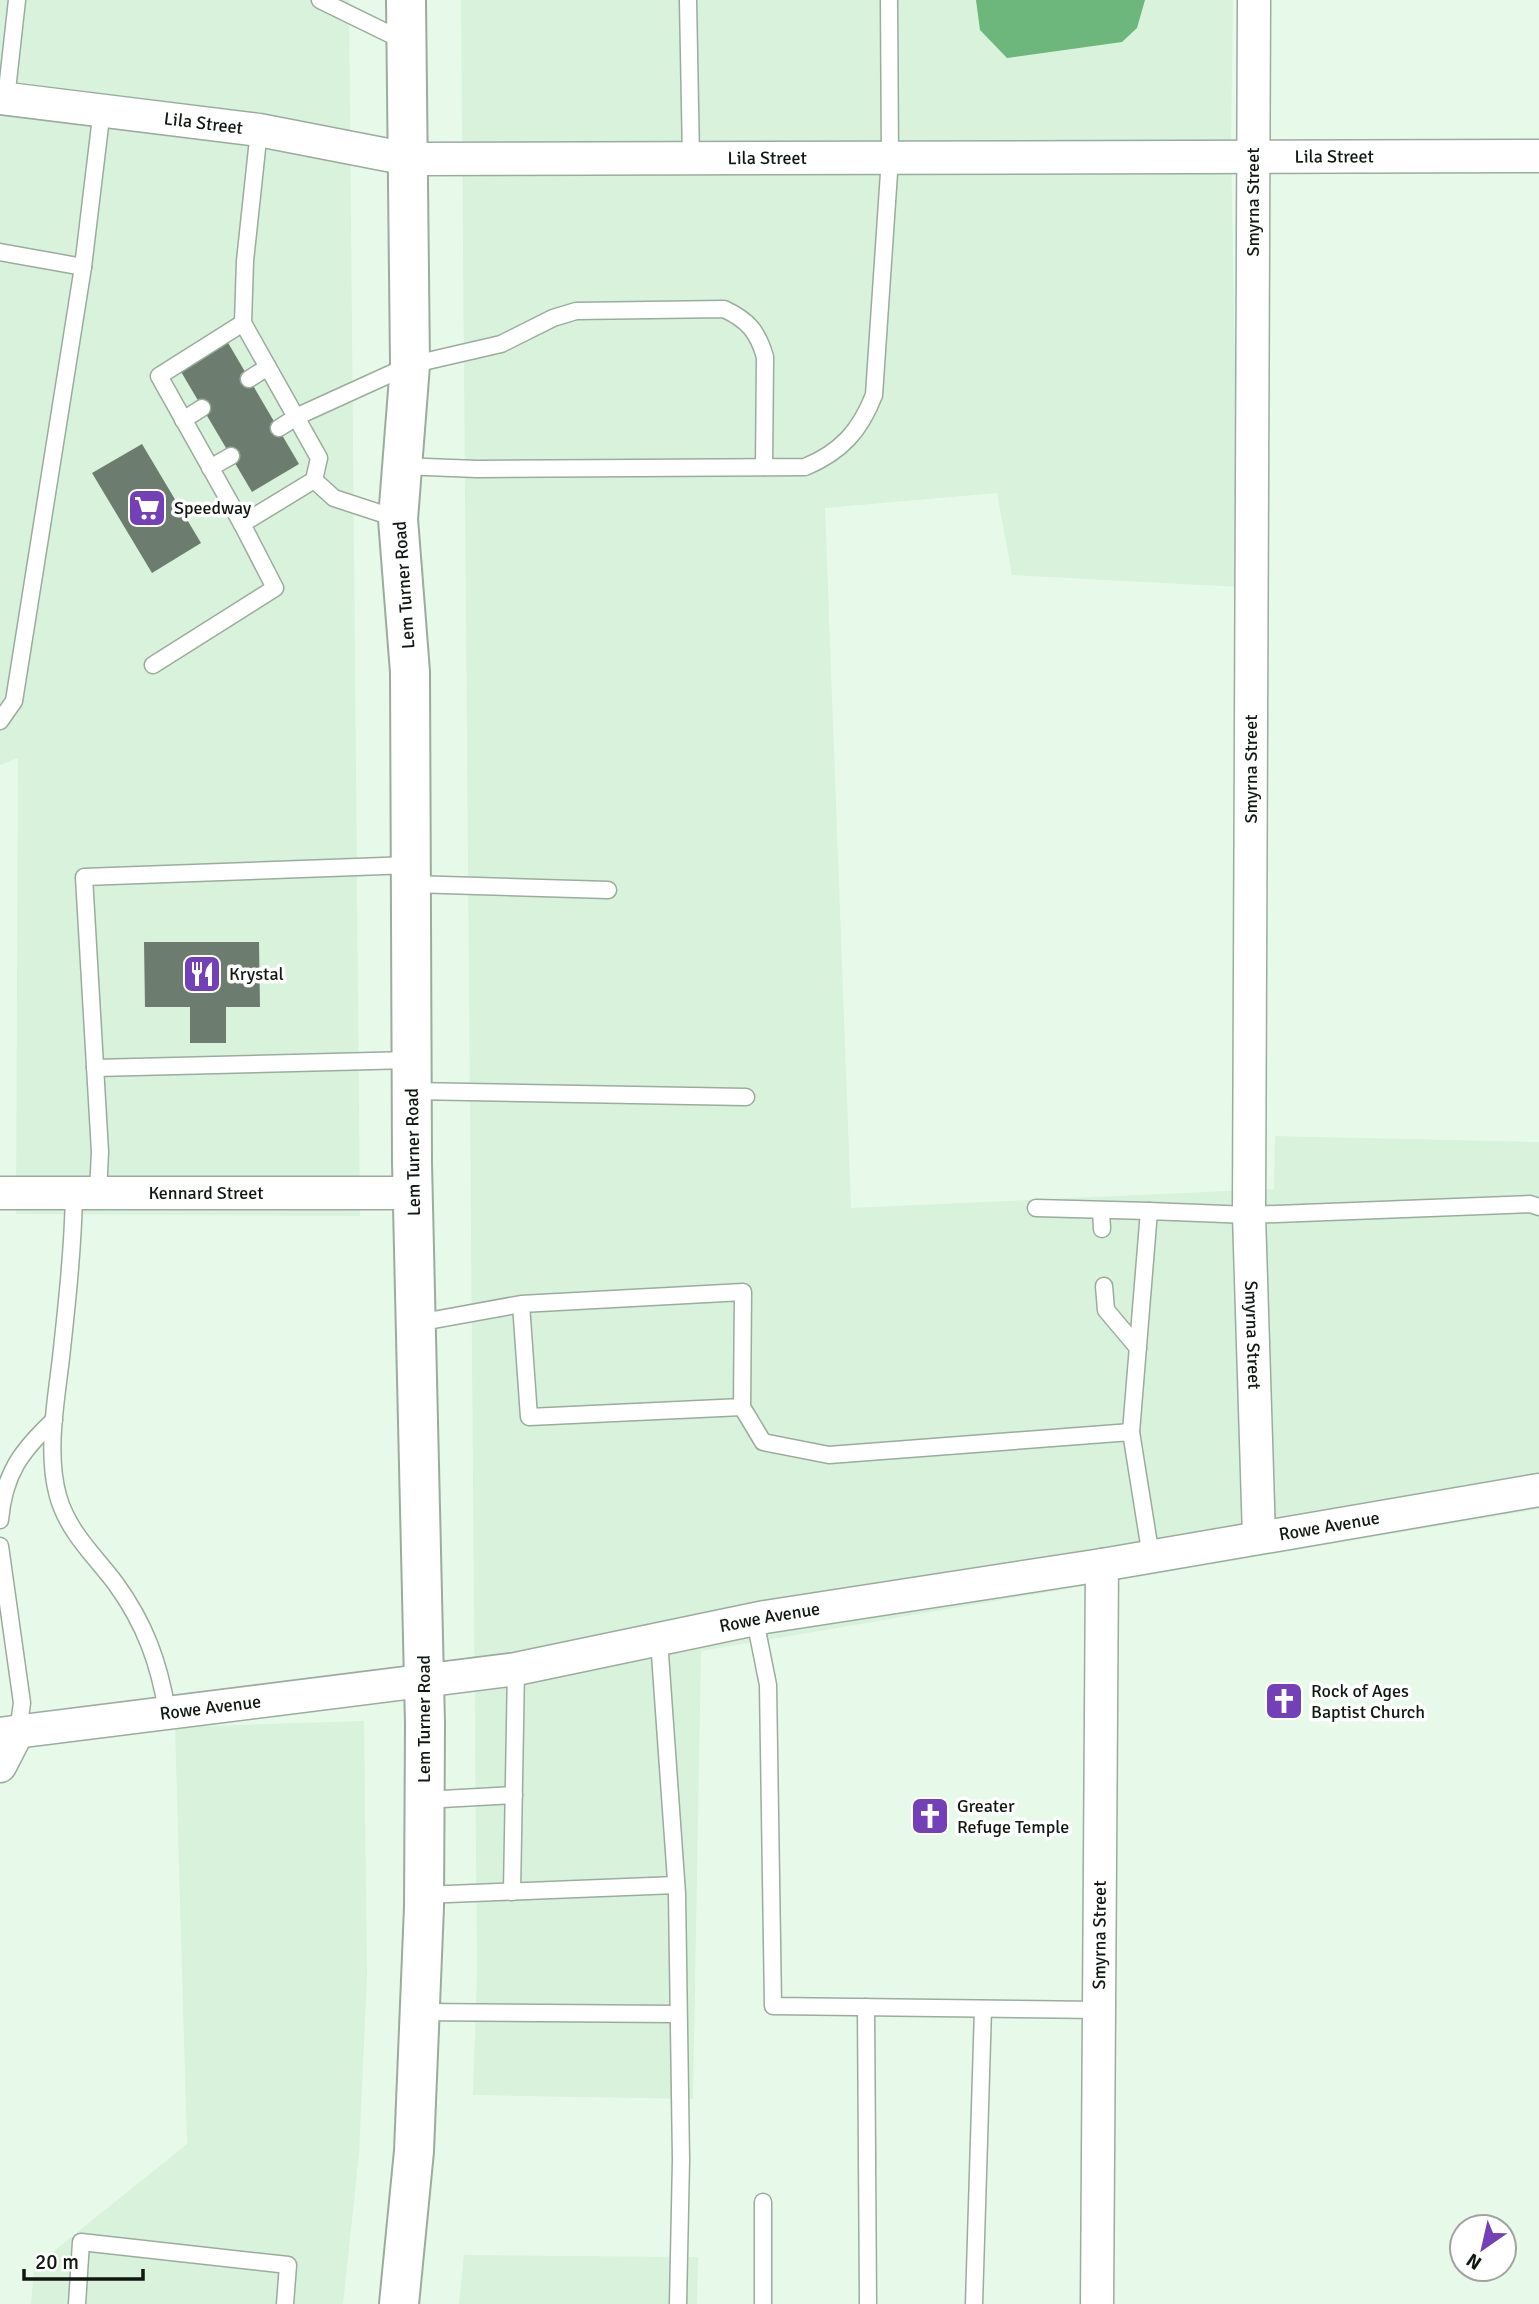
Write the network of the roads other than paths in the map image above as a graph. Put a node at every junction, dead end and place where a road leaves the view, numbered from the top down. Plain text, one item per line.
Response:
1 (17, 0) edge
2 (320, 0) edge
3 (406, 0) edge
4 (688, 0) edge
5 (889, 0) edge
6 (1254, 0) edge
7 (407, 42) junction
8 (3, 99) edge
9 (102, 109) junction
10 (260, 130) junction
11 (1539, 156) edge
12 (691, 158) junction
13 (890, 158) junction
14 (1253, 158) junction
15 (408, 159) junction
16 (0, 252) edge
17 (83, 267) junction
18 (243, 323) junction
19 (410, 365) junction
20 (268, 367) junction
21 (249, 379) dead end
22 (202, 408) dead end
23 (298, 416) junction
24 (183, 420) junction
25 (279, 428) dead end
26 (231, 456) dead end
27 (401, 466) junction
28 (764, 467) junction
29 (210, 468) junction
30 (314, 480) junction
31 (398, 519) junction
32 (242, 524) junction
33 (153, 665) dead end
34 (0, 720) edge
35 (411, 875) junction
36 (608, 890) dead end
37 (95, 1068) junction
38 (412, 1075) junction
39 (746, 1097) dead end
40 (0, 1193) edge
41 (86, 1193) junction
42 (414, 1193) junction
43 (1539, 1207) edge
44 (1036, 1208) dead end
45 (1101, 1210) junction
46 (1149, 1211) junction
47 (1249, 1214) junction
48 (1102, 1229) dead end
49 (1104, 1286) dead end
50 (521, 1304) junction
51 (417, 1323) junction
52 (1138, 1348) junction
53 (743, 1407) junction
54 (54, 1420) junction
55 (1131, 1432) junction
56 (1539, 1490) edge
57 (0, 1520) edge
58 (1259, 1537) junction
59 (0, 1546) edge
60 (1151, 1557) junction
61 (1102, 1565) junction
62 (755, 1620) junction
63 (659, 1640) junction
64 (516, 1669) junction
65 (425, 1682) junction
66 (167, 1711) junction
67 (9, 1733) edge
68 (0, 1766) edge
69 (514, 1795) junction
70 (424, 1800) junction
71 (676, 1885) junction
72 (512, 1892) junction
73 (424, 1895) junction
74 (866, 2007) junction
75 (983, 2009) junction
76 (1099, 2010) junction
77 (419, 2012) junction
78 (677, 2014) junction
79 (763, 2202) dead end
80 (77, 2304) edge
81 (285, 2304) edge
82 (399, 2304) edge
83 (678, 2304) edge
84 (762, 2304) edge
85 (868, 2304) edge
86 (974, 2304) edge
87 (1097, 2304) edge

1 - 8 lane
2 - 7 lane
3 - 7 main road, Lem Turner Road
4 - 12 lane
5 - 13 lane
6 - 14 street, Smyrna Street
7 - 15 main road, Lem Turner Road
8 - 9 street, Lila Street
9 - 10 street, Lila Street
9 - 17 lane
10 - 15 street, Lila Street
10 - 18 lane
11 - 14 street, Lila Street
12 - 13 street, Lila Street
12 - 15 street, Lila Street
13 - 14 street, Lila Street
13 - 28 lane
14 - 47 street, Smyrna Street
15 - 19 main road, Lem Turner Road
16 - 17 lane
17 - 34 lane
18 - 20 lane
18 - 24 lane
19 - 23 lane
19 - 27 main road, Lem Turner Road
19 - 28 lane
20 - 21 lane
20 - 23 lane
22 - 24 lane
23 - 25 lane
23 - 30 lane
24 - 29 lane
26 - 29 lane
27 - 28 lane
27 - 31 main road, Lem Turner Road
29 - 32 lane
30 - 31 lane
30 - 32 lane
31 - 35 main road, Lem Turner Road
32 - 33 lane
35 - 36 lane
35 - 37 lane
35 - 38 main road, Lem Turner Road
37 - 38 lane
37 - 41 lane
38 - 39 lane
38 - 42 main road, Lem Turner Road
40 - 41 street, Kennard Street
41 - 42 street, Kennard Street
41 - 54 lane
42 - 51 main road, Lem Turner Road
43 - 47 lane
44 - 45 lane
45 - 46 lane
45 - 48 lane
46 - 47 lane
46 - 52 lane
47 - 58 street, Smyrna Street
49 - 52 lane
50 - 51 lane
50 - 53 lane
50 - 53 lane
51 - 65 main road, Lem Turner Road
52 - 55 lane
53 - 55 lane
54 - 57 lane
54 - 66 lane
55 - 60 lane
56 - 58 street, Rowe Avenue
58 - 60 street, Rowe Avenue
59 - 67 lane
60 - 61 street, Rowe Avenue
61 - 62 street, Rowe Avenue
61 - 76 street, Smyrna Street
62 - 63 street, Rowe Avenue
62 - 74 lane
63 - 64 street, Rowe Avenue
63 - 71 lane
64 - 65 street, Rowe Avenue
64 - 69 lane
65 - 66 street, Rowe Avenue
65 - 70 main road, Lem Turner Road
66 - 67 street, Rowe Avenue
67 - 68 street
69 - 70 lane
69 - 72 lane
70 - 73 main road, Lem Turner Road
71 - 72 lane
71 - 78 lane
72 - 73 lane
73 - 77 main road, Lem Turner Road
74 - 75 lane
74 - 85 lane
75 - 76 lane
75 - 86 lane
76 - 87 street, Smyrna Street
77 - 78 lane
77 - 82 main road, Lem Turner Road
78 - 83 lane
79 - 84 lane
80 - 81 lane

